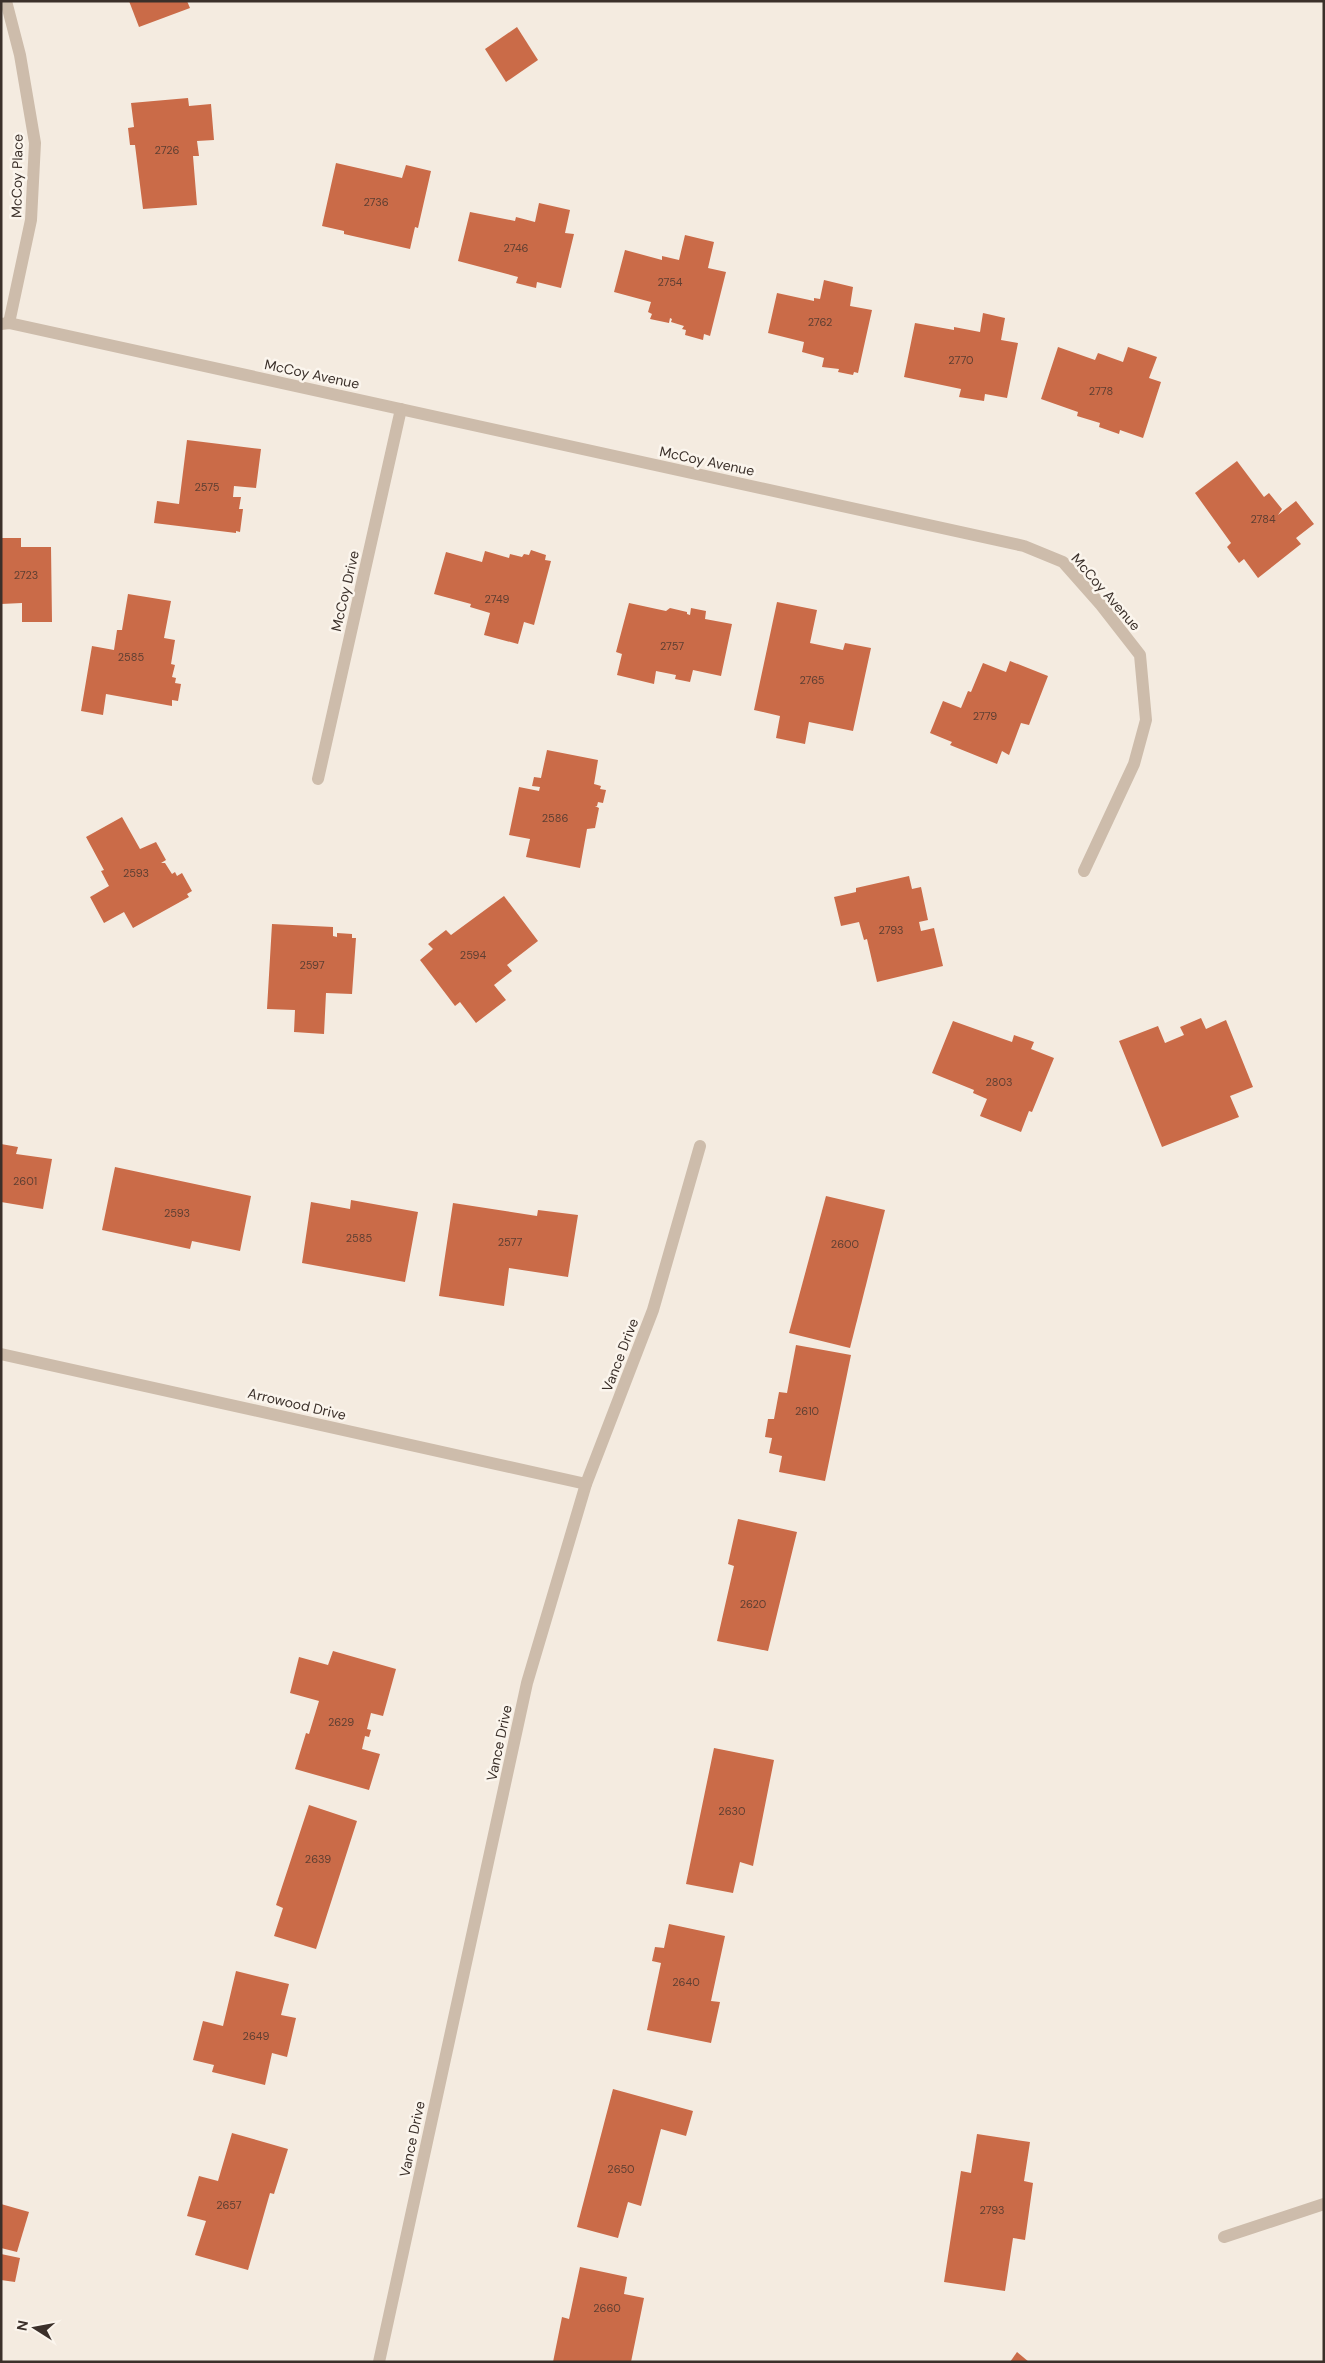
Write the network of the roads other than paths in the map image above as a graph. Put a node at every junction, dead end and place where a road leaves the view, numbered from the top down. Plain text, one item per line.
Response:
1 (6, 1) edge
2 (5, 323) edge
3 (401, 409) junction
4 (318, 779) dead end
5 (1084, 872) dead end
6 (700, 1146) dead end
7 (1, 1354) edge
8 (586, 1484) junction
9 (1324, 2204) edge
10 (1224, 2237) dead end
11 (379, 2362) edge

1 - 2 street, McCoy Place
2 - 3 street, McCoy Avenue
3 - 4 street, McCoy Drive
3 - 5 street, McCoy Avenue
6 - 8 street, Vance Drive
7 - 8 street, Arrowood Drive
8 - 11 street, Vance Drive
9 - 10 street

